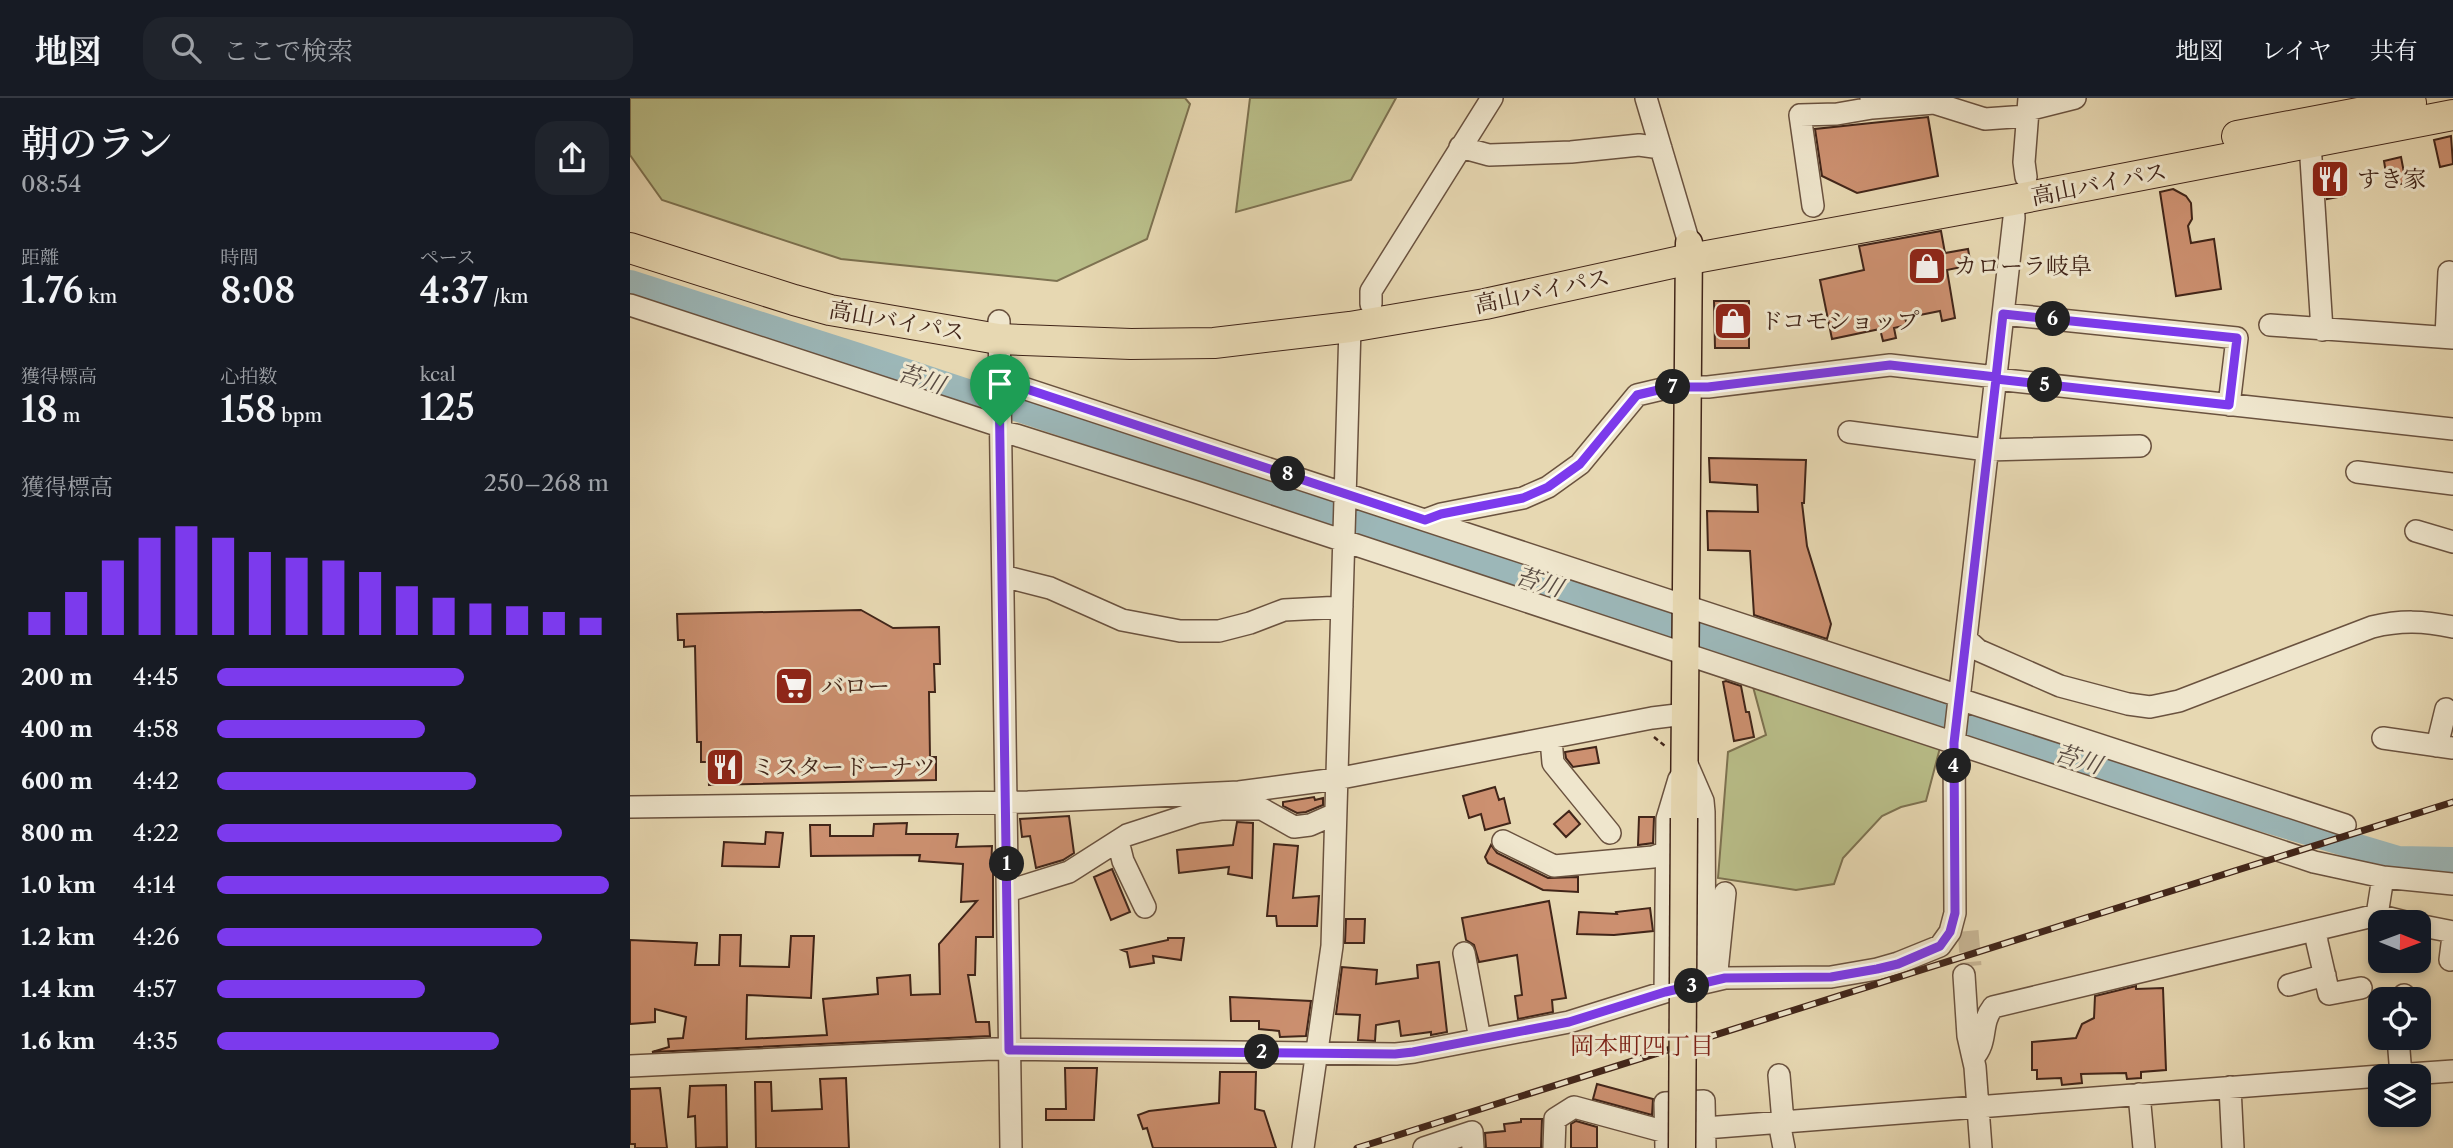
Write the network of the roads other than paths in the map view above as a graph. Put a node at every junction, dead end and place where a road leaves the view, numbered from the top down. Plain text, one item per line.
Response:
1 (1493, 98) edge
2 (1646, 98) edge
3 (2075, 98) edge
4 (2439, 98) edge
5 (1871, 103) edge
6 (2028, 108) edge
7 (2453, 115) edge
8 (2310, 143) junction
9 (1460, 147) junction
10 (1661, 148) junction
11 (2020, 189) junction
12 (1813, 206) dead end
13 (630, 229) edge
14 (630, 248) edge
15 (1689, 251) junction
16 (2449, 272) dead end
17 (1371, 304) junction
18 (630, 305) edge
19 (2003, 314) junction
20 (2270, 326) dead end
21 (1350, 327) junction
22 (999, 330) junction
23 (2322, 330) junction
24 (2449, 337) edge
25 (1996, 378) junction
26 (1000, 382) junction
27 (1688, 386) junction
28 (2229, 405) junction
29 (1000, 427) junction
30 (2453, 429) edge
31 (1849, 432) dead end
32 (2140, 446) dead end
33 (1987, 450) junction
34 (2357, 472) dead end
35 (2453, 484) edge
36 (1345, 496) junction
37 (1425, 520) junction
38 (2416, 531) dead end
39 (1344, 539) junction
40 (2453, 542) edge
41 (1003, 576) junction
42 (1342, 607) junction
43 (1686, 609) junction
44 (2453, 627) edge
45 (1967, 640) junction
46 (1686, 652) junction
47 (1959, 699) junction
48 (2446, 709) dead end
49 (1685, 715) junction
50 (1551, 738) junction
51 (2383, 738) dead end
52 (1954, 740) junction
53 (2445, 747) edge
54 (1685, 759) junction
55 (1336, 779) junction
56 (1005, 801) junction
57 (630, 807) edge
58 (1335, 814) junction
59 (2345, 825) dead end
60 (1610, 833) dead end
61 (1118, 841) junction
62 (1503, 841) dead end
63 (1667, 852) junction
64 (1955, 852) junction
65 (2383, 877) junction
66 (2453, 884) edge
67 (1008, 891) junction
68 (1725, 893) dead end
69 (1144, 907) dead end
70 (2378, 910) edge
71 (2368, 917) edge
72 (2431, 928) edge
73 (2316, 930) junction
74 (1968, 931) tunnel mouth
75 (2453, 934) edge
76 (1464, 953) dead end
77 (2451, 960) dead end
78 (1968, 971) tunnel mouth
79 (2325, 975) junction
80 (1710, 981) junction
81 (2289, 985) dead end
82 (2361, 988) dead end
83 (1665, 992) junction
84 (1480, 1039) junction
85 (1009, 1050) junction
86 (1317, 1053) junction
87 (1975, 1056) junction
88 (630, 1066) edge
89 (2453, 1071) edge
90 (2431, 1073) edge
91 (1779, 1075) dead end
92 (2368, 1077) edge
93 (2230, 1087) junction
94 (2139, 1094) junction
95 (1978, 1107) junction
96 (1781, 1122) junction
97 (1705, 1138) edge
98 (1671, 1143) edge
99 (1011, 1148) edge
100 (1303, 1148) edge
101 (1424, 1148) edge
102 (1473, 1148) edge
103 (1555, 1148) edge
104 (1784, 1148) edge
105 (1981, 1148) edge
106 (2144, 1148) edge
107 (2233, 1148) edge

1 - 9 street
2 - 10 street
3 - 6 street
4 - 11 highway, 高山バイパス
5 - 6 street
5 - 12 street
6 - 11 street
7 - 8 highway, 高山バイパス
8 - 11 highway, 高山バイパス
8 - 23 street
9 - 10 street
9 - 17 street
10 - 15 street
11 - 15 highway, 高山バイパス
11 - 19 street
13 - 22 highway, 高山バイパス
14 - 22 highway, 高山バイパス
15 - 17 highway, 高山バイパス
15 - 21 highway, 高山バイパス
15 - 27 main road
16 - 24 street
17 - 22 highway, 高山バイパス
18 - 29 street
19 - 25 street
19 - 28 street
20 - 23 street
21 - 22 highway, 高山バイパス
21 - 36 street
22 - 26 street
23 - 24 street
25 - 27 street
25 - 28 street
25 - 33 street
26 - 29 street
26 - 36 street
27 - 37 street
27 - 43 main road
28 - 30 street
29 - 39 street
29 - 41 street
31 - 33 street
32 - 33 street
33 - 45 street
34 - 35 street
36 - 37 street
36 - 39 street
37 - 43 street
38 - 40 street
39 - 42 street
39 - 46 street
41 - 42 street
41 - 56 street
42 - 55 street
43 - 46 main road
43 - 47 street
44 - 45 street
45 - 47 street
46 - 49 main road
46 - 52 street
47 - 52 street
47 - 59 street
48 - 53 street
49 - 50 street
49 - 54 main road
50 - 55 street
50 - 60 street
51 - 53 street
52 - 64 street
52 - 65 street
54 - 63 street
54 - 80 street
54 - 98 main road, bridge
55 - 56 street
55 - 58 street
56 - 57 street
56 - 67 street
58 - 61 street
58 - 86 street
61 - 67 street
61 - 69 street
62 - 63 street
63 - 83 street
64 - 74 street
64 - 80 street
65 - 66 street
65 - 70 street
67 - 85 street
68 - 80 street
71 - 73 street
72 - 75 street
73 - 79 street
73 - 87 street
75 - 77 street
76 - 84 street
78 - 87 street
79 - 81 street
79 - 82 street
80 - 83 street
83 - 84 street
84 - 86 street
85 - 86 street
85 - 88 street
85 - 99 street
86 - 100 street
87 - 95 street
89 - 90 street
91 - 96 street
92 - 93 street
93 - 94 street
93 - 107 street
94 - 95 street
94 - 106 street
95 - 96 street
95 - 105 street
96 - 97 street
96 - 104 street
97 - 98 street
98 - 103 street
101 - 102 street

